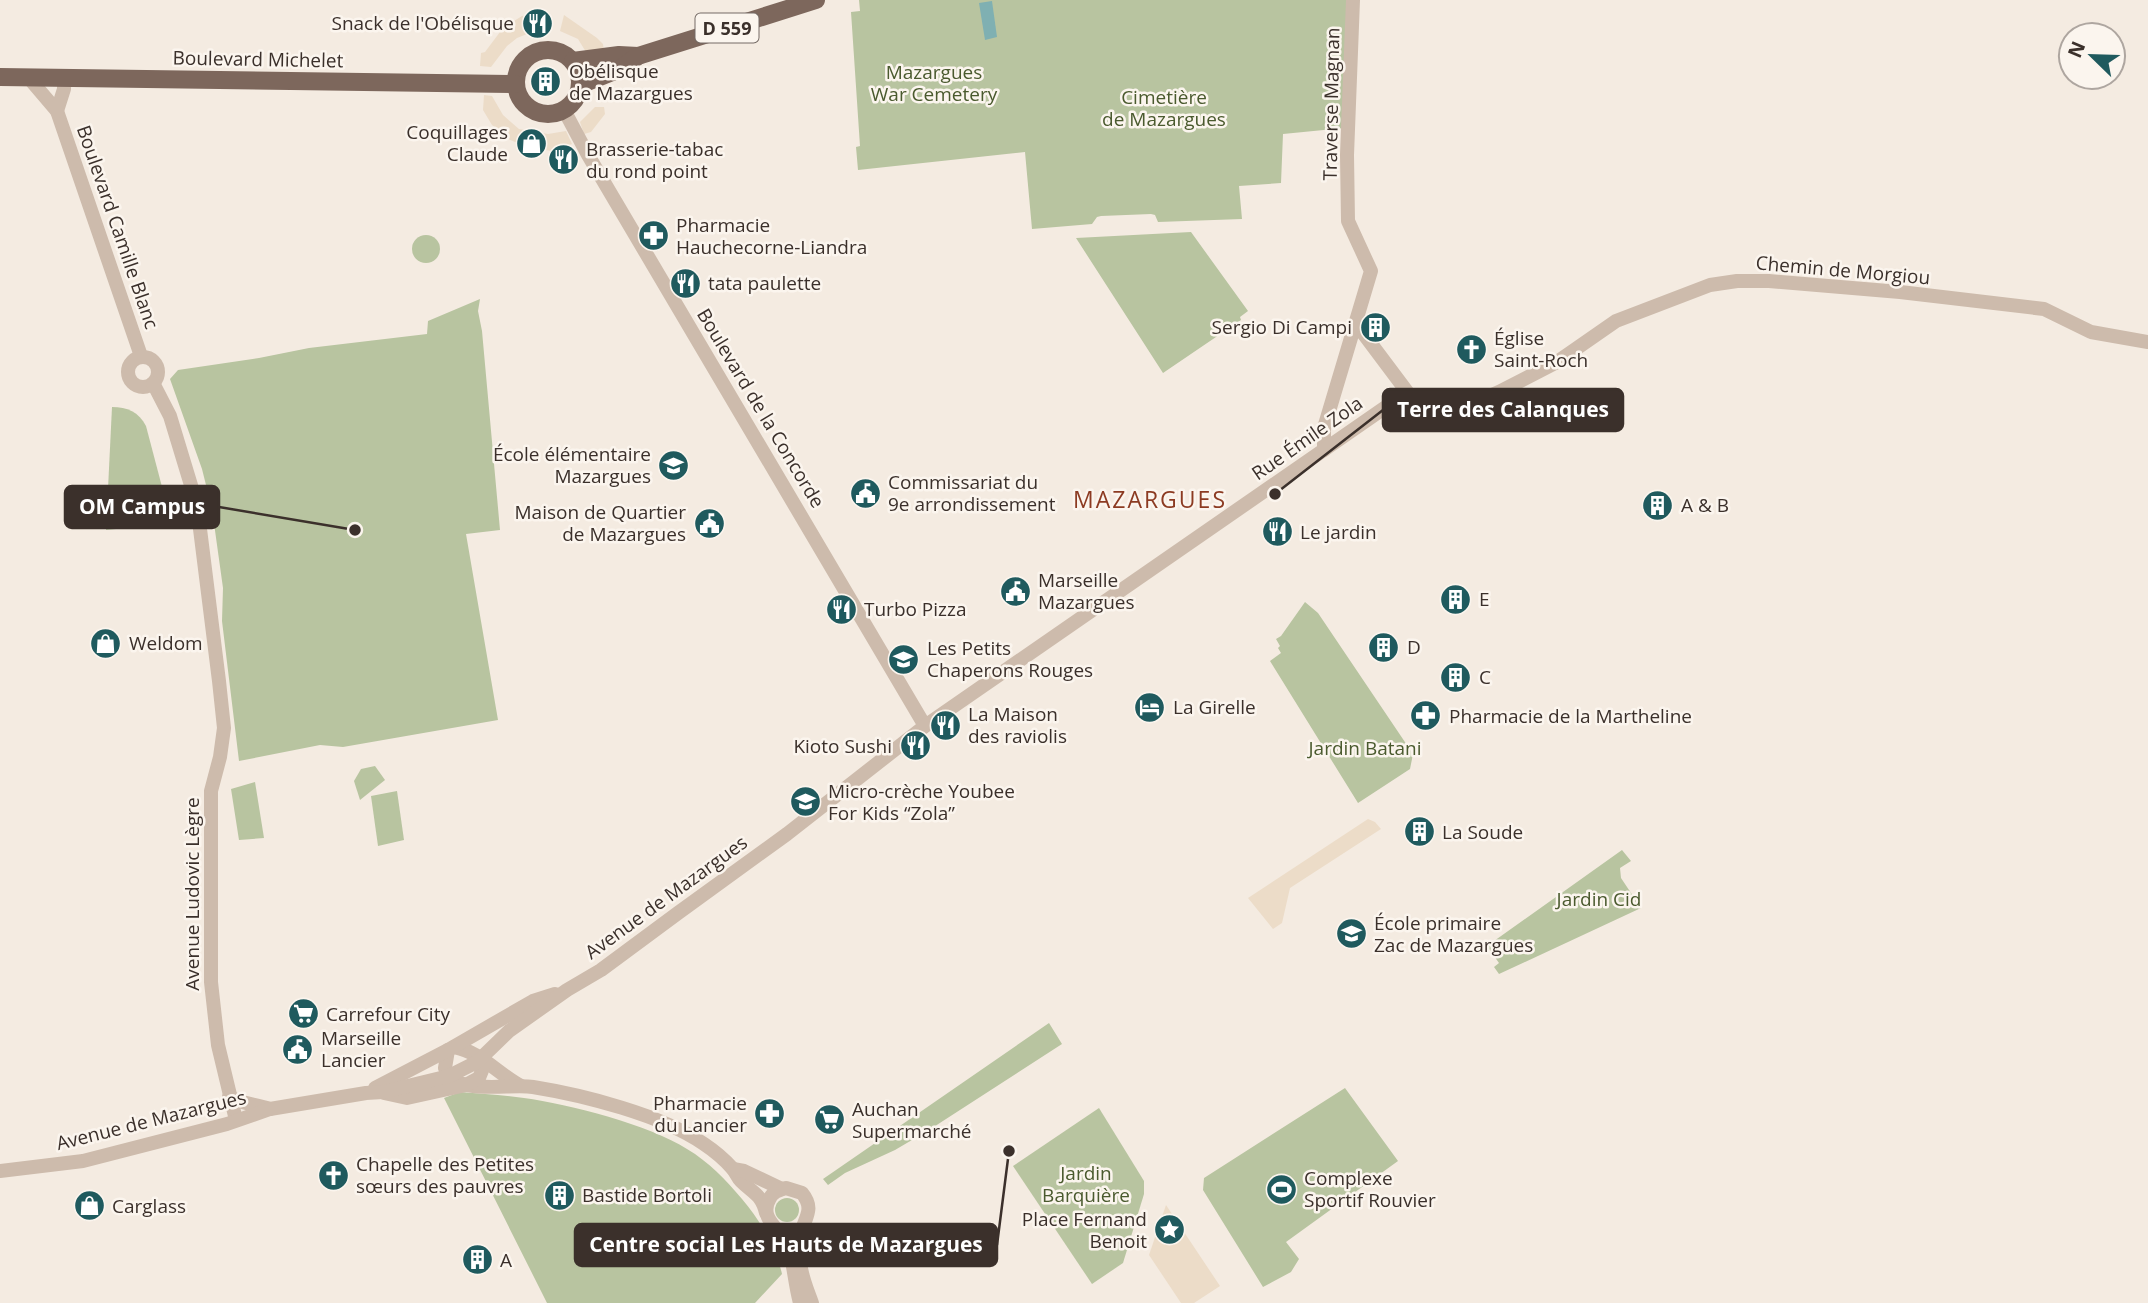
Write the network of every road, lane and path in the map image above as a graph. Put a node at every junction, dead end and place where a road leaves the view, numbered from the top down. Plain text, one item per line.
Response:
1 (816, 0) edge
2 (1353, 0) edge
3 (638, 55) junction
4 (573, 61) junction
5 (0, 77) edge
6 (28, 77) junction
7 (64, 78) junction
8 (515, 84) junction
9 (580, 85) junction
10 (564, 110) junction
11 (57, 111) junction
12 (1357, 325) junction
13 (2148, 342) edge
14 (141, 356) junction
15 (153, 383) junction
16 (1406, 393) junction
17 (1324, 450) junction
18 (925, 726) junction
19 (787, 834) joint
20 (567, 990) junction
21 (451, 1048) junction
22 (483, 1059) junction
23 (449, 1076) junction
24 (466, 1085) junction
25 (521, 1086) junction
26 (383, 1092) junction
27 (366, 1093) junction
28 (229, 1097) junction
29 (270, 1109) junction
30 (236, 1120) junction
31 (733, 1168) junction
32 (0, 1171) edge
33 (782, 1189) junction
34 (766, 1213) junction
35 (804, 1224) junction
36 (774, 1227) junction
37 (800, 1303) edge
38 (812, 1303) edge

1 - 3 main road, D 559
2 - 12 street, Traverse Magnan
3 - 4 main road, D 559
3 - 9 main road, D 559
4 - 8 main road
4 - 9 main road
5 - 6 main road, Boulevard Michelet
6 - 7 main road, Boulevard Michelet
6 - 11 street, Boulevard Camille Blanc
7 - 8 main road, Boulevard Michelet
7 - 11 street, Boulevard Camille Blanc
8 - 10 main road
9 - 10 main road
10 - 18 street, Boulevard de la Concorde
11 - 14 street, Boulevard Camille Blanc
12 - 16 street
12 - 17 street
13 - 16 street, Chemin de Morgiou
14 - 15 street
14 - 15 street
15 - 28 street, Avenue Ludovic Lègre
16 - 17 street, Rue Émile Zola
17 - 18 street, Rue Émile Zola
18 - 19 street, Rue Émile Zola
19 - 20 street, Avenue de Mazargues
20 - 21 street, Avenue de Mazargues
20 - 22 street, Avenue de Mazargues
21 - 22 street
21 - 23 street
21 - 27 street, Avenue de Mazargues
22 - 23 street, Avenue de Mazargues
22 - 24 street, Avenue de Mazargues
22 - 25 street
23 - 24 street
23 - 26 street, Avenue de Mazargues
24 - 25 street
24 - 26 street, Avenue de Mazargues
25 - 31 street
26 - 27 street, Avenue de Mazargues
27 - 29 street, Avenue de Mazargues
28 - 29 street, Avenue de Mazargues
28 - 30 street, Avenue Ludovic Lègre
29 - 30 street, Avenue de Mazargues
30 - 32 street, Avenue de Mazargues
31 - 33 street
31 - 34 street
33 - 34 street
33 - 35 street
34 - 36 street
35 - 36 street
35 - 38 street
36 - 37 street

